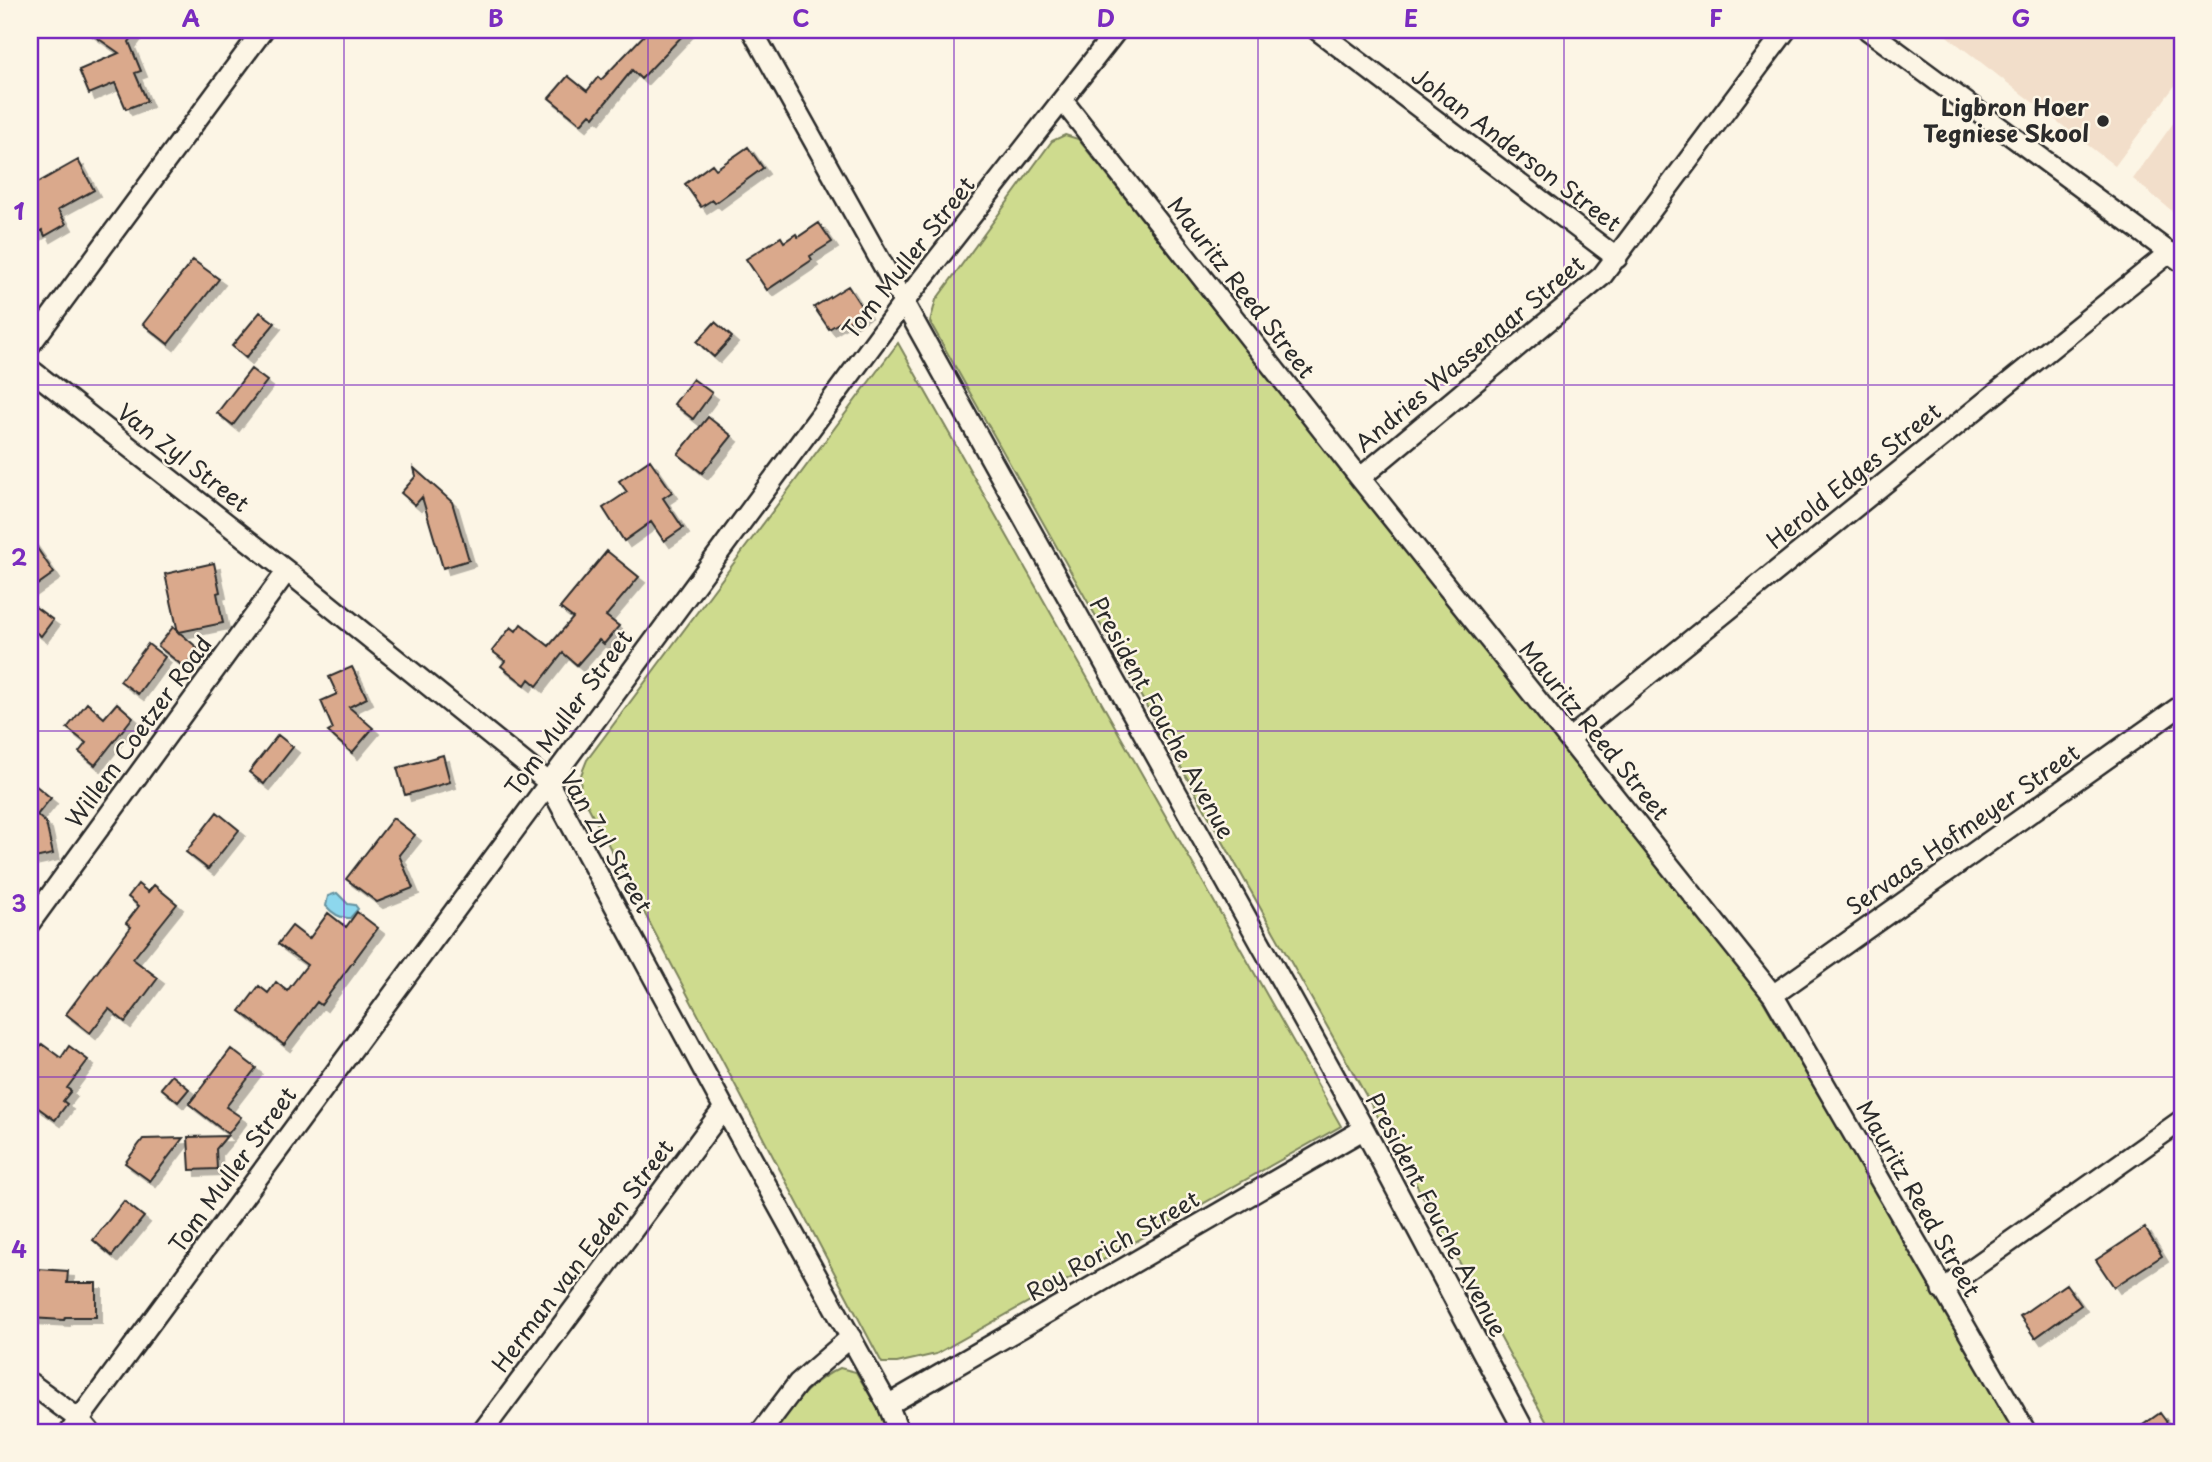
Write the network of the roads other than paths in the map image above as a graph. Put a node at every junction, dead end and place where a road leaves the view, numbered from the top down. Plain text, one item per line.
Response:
1 (752, 30) edge
2 (1117, 30) edge
3 (1317, 30) edge
4 (1786, 30) edge
5 (1868, 30) edge
6 (254, 33) edge
7 (1063, 101) junction
8 (2176, 257) edge
9 (1617, 258) junction
10 (904, 302) junction
11 (30, 345) edge
12 (30, 369) edge
13 (1360, 478) junction
14 (287, 571) junction
15 (2182, 705) edge
16 (1569, 739) junction
17 (548, 782) junction
18 (30, 923) edge
19 (1773, 995) junction
20 (723, 1108) junction
21 (2182, 1120) edge
22 (1363, 1129) junction
23 (1942, 1290) junction
24 (851, 1337) junction
25 (30, 1383) edge
26 (888, 1405) junction
27 (80, 1428) edge
28 (482, 1432) edge
29 (761, 1432) edge
30 (898, 1432) edge
31 (1525, 1432) edge
32 (2026, 1432) edge

1 - 10 street, President Fouche Avenue
2 - 7 street, Tom Muller Street
3 - 9 street, Johan Anderson Street
4 - 9 street, Andries Wassenaar Street
5 - 8 street
6 - 11 street
7 - 10 street, Tom Muller Street
7 - 13 street, Mauritz Reed Street
8 - 16 street, Herold Edges Street
9 - 13 street, Andries Wassenaar Street
10 - 17 street, Tom Muller Street
10 - 22 street, President Fouche Avenue
12 - 14 street, Van Zyl Street
13 - 16 street, Mauritz Reed Street
14 - 17 street, Van Zyl Street
14 - 18 street, Willem Coetzer Road
15 - 19 street, Servaas Hofmeyer Street
16 - 19 street, Mauritz Reed Street
17 - 20 street, Van Zyl Street
17 - 27 street, Tom Muller Street
19 - 23 street, Mauritz Reed Street
20 - 24 street, Van Zyl Street
20 - 28 street, Herman van Eeden Street
21 - 23 street
22 - 26 street, Roy Rorich Street
22 - 31 street, President Fouche Avenue
23 - 32 street, Mauritz Reed Street
24 - 26 street, Van Zyl Street
24 - 29 street
25 - 27 street
26 - 30 street, Van Zyl Street

